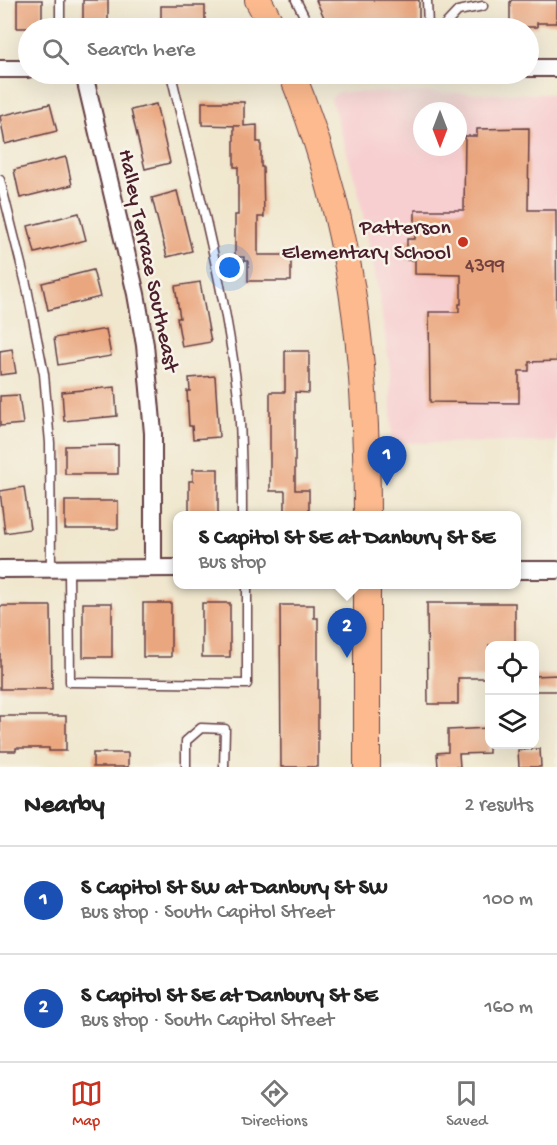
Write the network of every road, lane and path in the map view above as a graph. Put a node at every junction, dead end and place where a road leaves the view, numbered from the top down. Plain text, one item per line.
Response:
1 (60, 0) edge
2 (258, 0) edge
3 (296, 0) edge
4 (427, 0) edge
5 (483, 6) dead end
6 (60, 18) edge
7 (268, 18) edge
8 (305, 18) edge
9 (428, 18) edge
10 (451, 18) edge
11 (539, 68) edge
12 (557, 68) edge
13 (0, 69) edge
14 (18, 69) edge
15 (86, 84) edge
16 (173, 84) edge
17 (296, 84) edge
18 (0, 180) edge
19 (242, 511) edge
20 (367, 511) edge
21 (0, 568) edge
22 (51, 568) junction
23 (69, 568) junction
24 (153, 568) junction
25 (173, 568) edge
26 (521, 570) edge
27 (557, 570) edge
28 (249, 589) edge
29 (367, 589) edge
30 (186, 767) edge
31 (224, 767) edge
32 (367, 767) edge

1 - 6 lane
2 - 7 main road
3 - 8 lane
4 - 9 lane
5 - 10 lane
11 - 12 street
13 - 14 street
15 - 24 street, Halley Terrace Southeast
16 - 19 lane
17 - 20 main road
18 - 22 lane
21 - 22 street
22 - 23 street
23 - 24 street
23 - 28 lane
24 - 25 street
26 - 27 street
29 - 32 main road
30 - 31 lane

